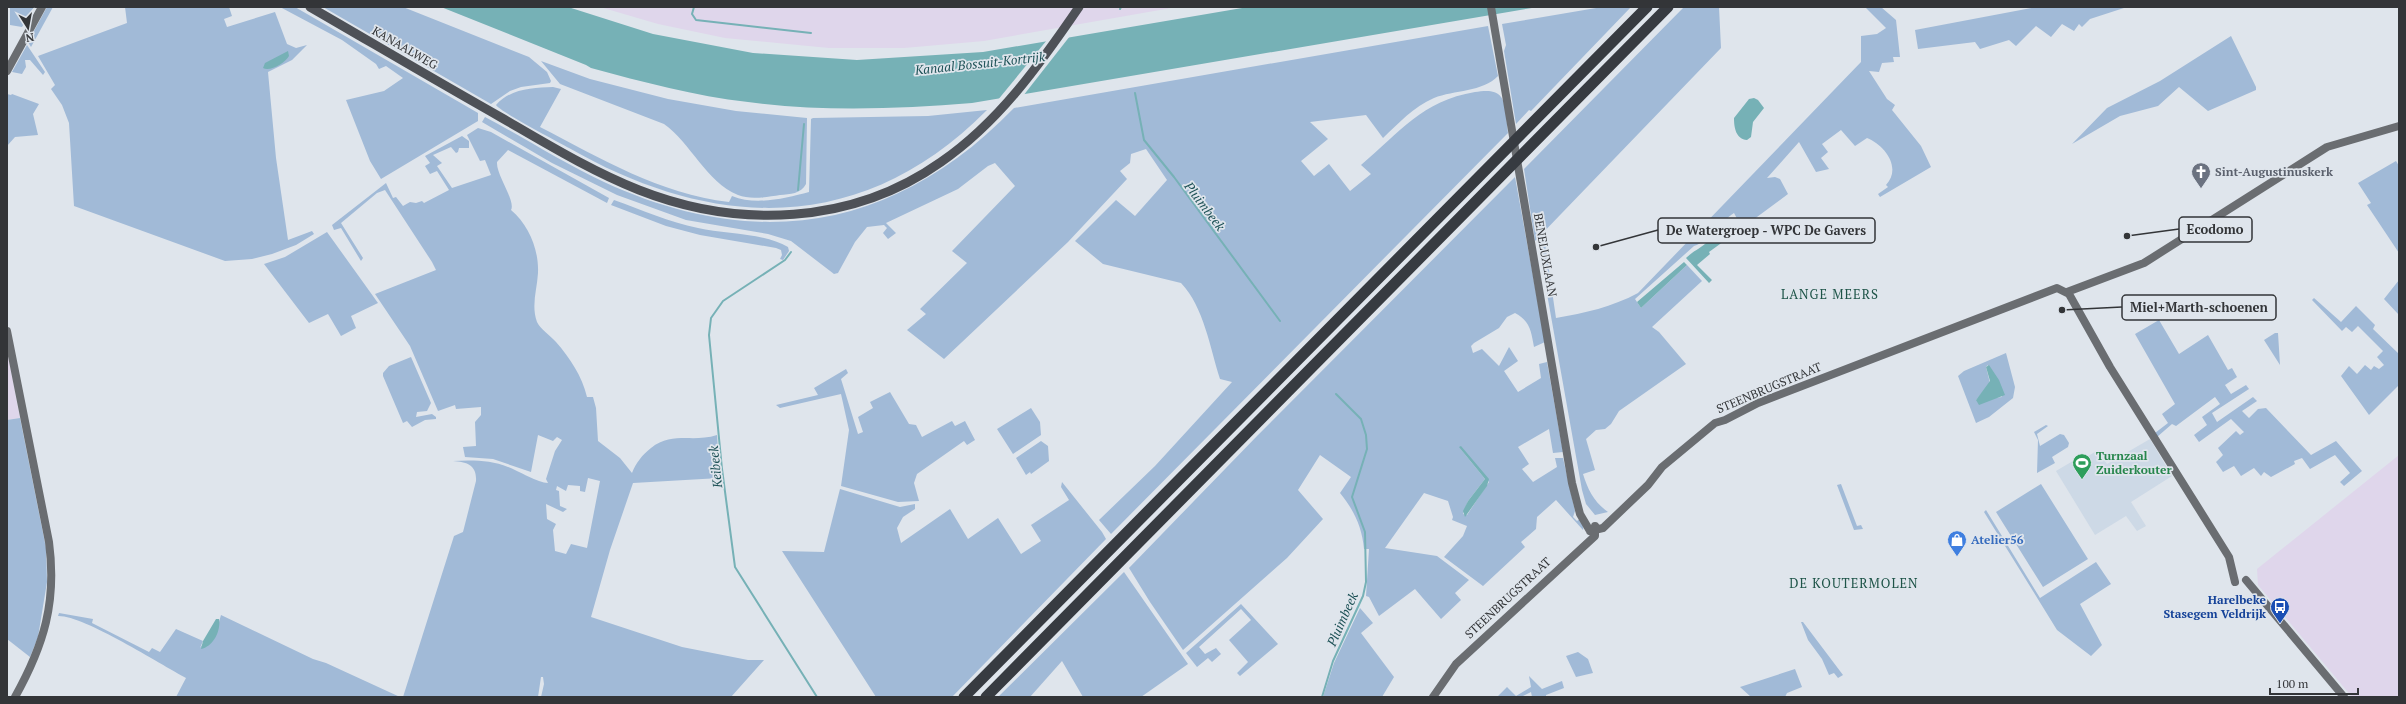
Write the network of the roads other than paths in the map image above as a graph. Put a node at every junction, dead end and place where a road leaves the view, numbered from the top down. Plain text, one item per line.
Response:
1 (42, 7) edge
2 (310, 7) edge
3 (1079, 7) edge
4 (1491, 7) edge
5 (1647, 7) edge
6 (1668, 7) edge
7 (7, 71) edge
8 (2399, 126) edge
9 (2067, 292) junction
10 (7, 331) edge
11 (1593, 531) junction
12 (2246, 580) dead end
13 (2235, 582) dead end
14 (15, 697) edge
15 (964, 697) edge
16 (986, 697) edge
17 (1434, 697) edge
18 (2344, 697) edge

1 - 7 street
2 - 3 main road, KANAALWEG
4 - 11 street, BENELUXLAAN
5 - 15 highway
6 - 16 highway
8 - 9 street
9 - 11 street, STEENBRUGSTRAAT
9 - 13 street
10 - 14 street
11 - 17 street, STEENBRUGSTRAAT
12 - 18 street

